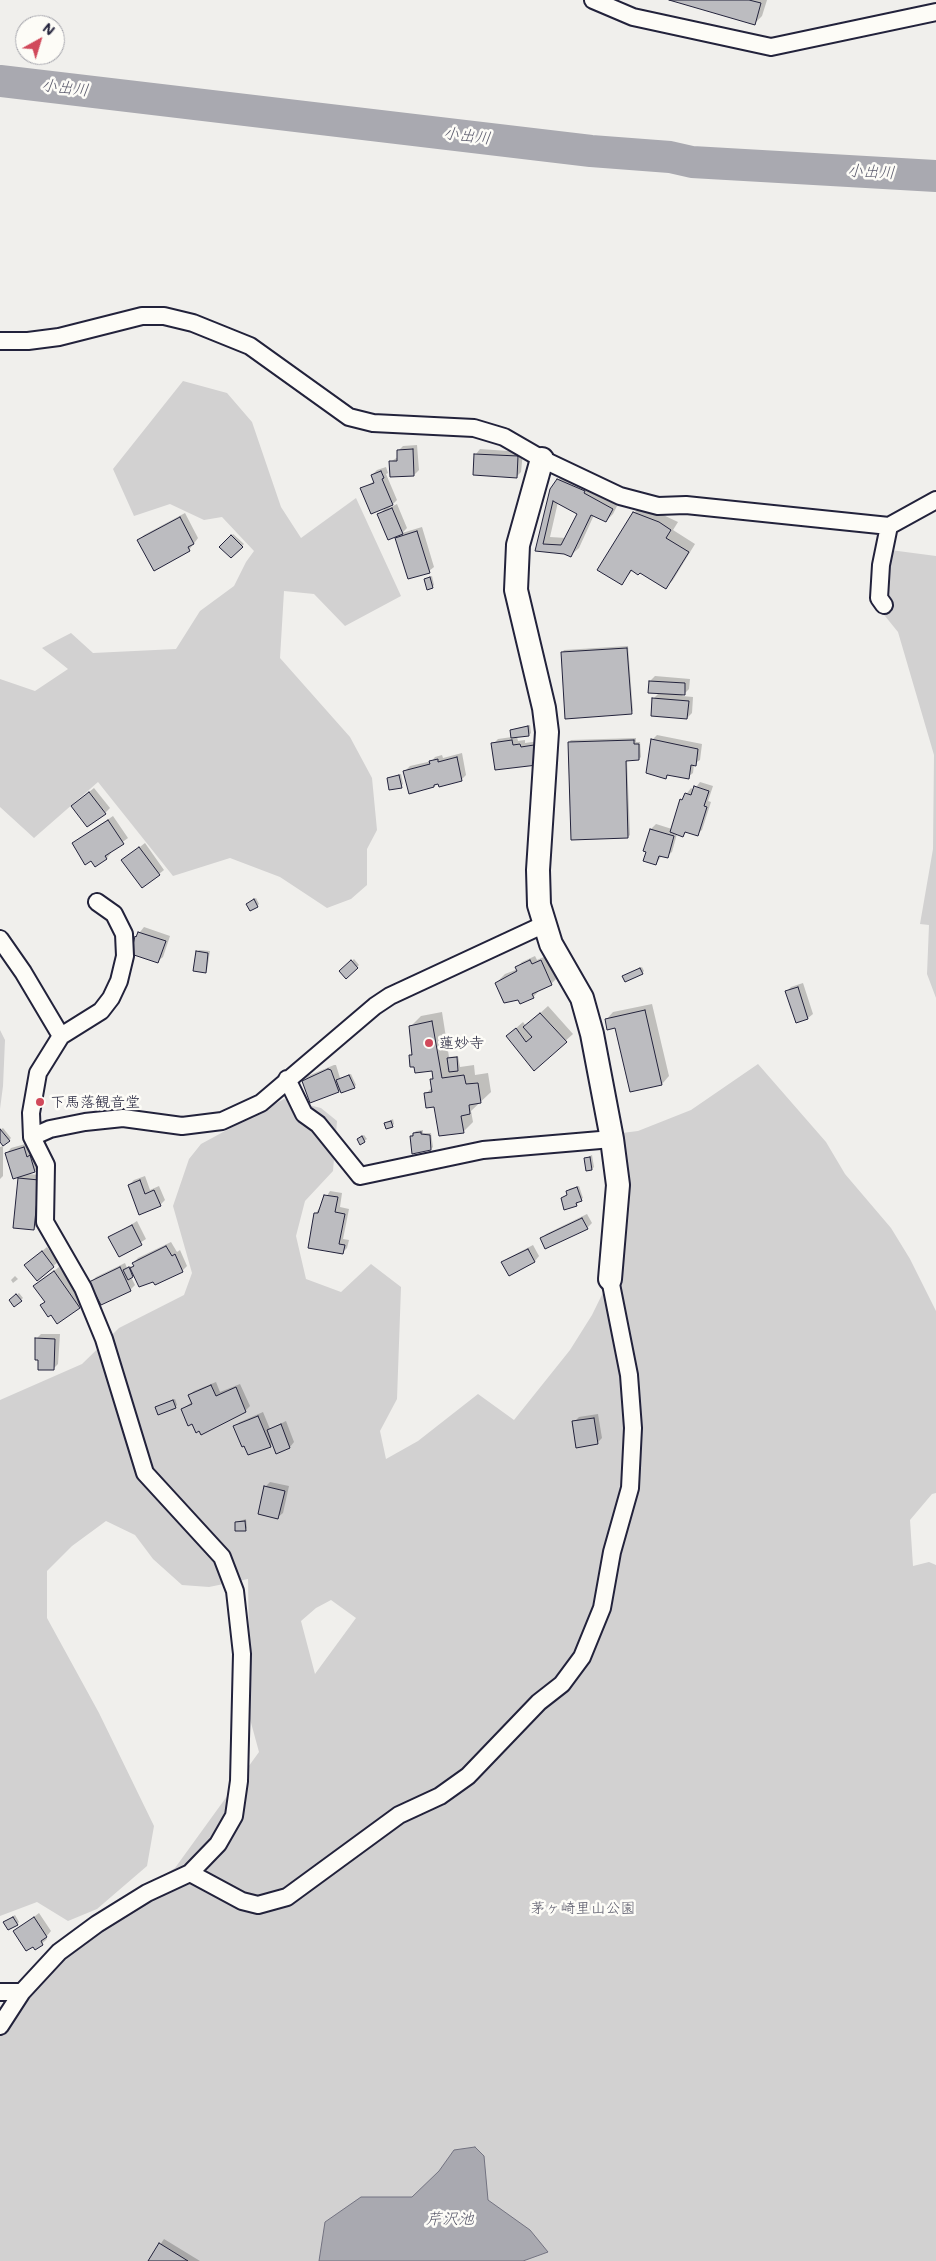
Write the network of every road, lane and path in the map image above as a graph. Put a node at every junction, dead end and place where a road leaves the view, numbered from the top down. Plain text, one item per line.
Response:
1 (593, 0) edge
2 (936, 12) edge
3 (0, 341) edge
4 (542, 459) junction
5 (936, 500) edge
6 (889, 526) junction
7 (884, 605) dead end
8 (97, 902) dead end
9 (545, 924) junction
10 (0, 939) edge
11 (61, 1036) junction
12 (287, 1079) junction
13 (32, 1137) junction
14 (612, 1139) junction
15 (610, 1279) joint
16 (190, 1873) junction
17 (0, 1992) edge
18 (22, 1992) junction
19 (0, 2026) edge

1 - 2 street
3 - 4 street
4 - 6 street
4 - 9 street
5 - 6 street
6 - 7 street
8 - 11 street
9 - 12 street
9 - 14 street
10 - 11 street
11 - 13 street
12 - 13 street
12 - 14 street
13 - 16 street
14 - 15 street
15 - 16 street
16 - 18 street
17 - 18 street
18 - 19 street

